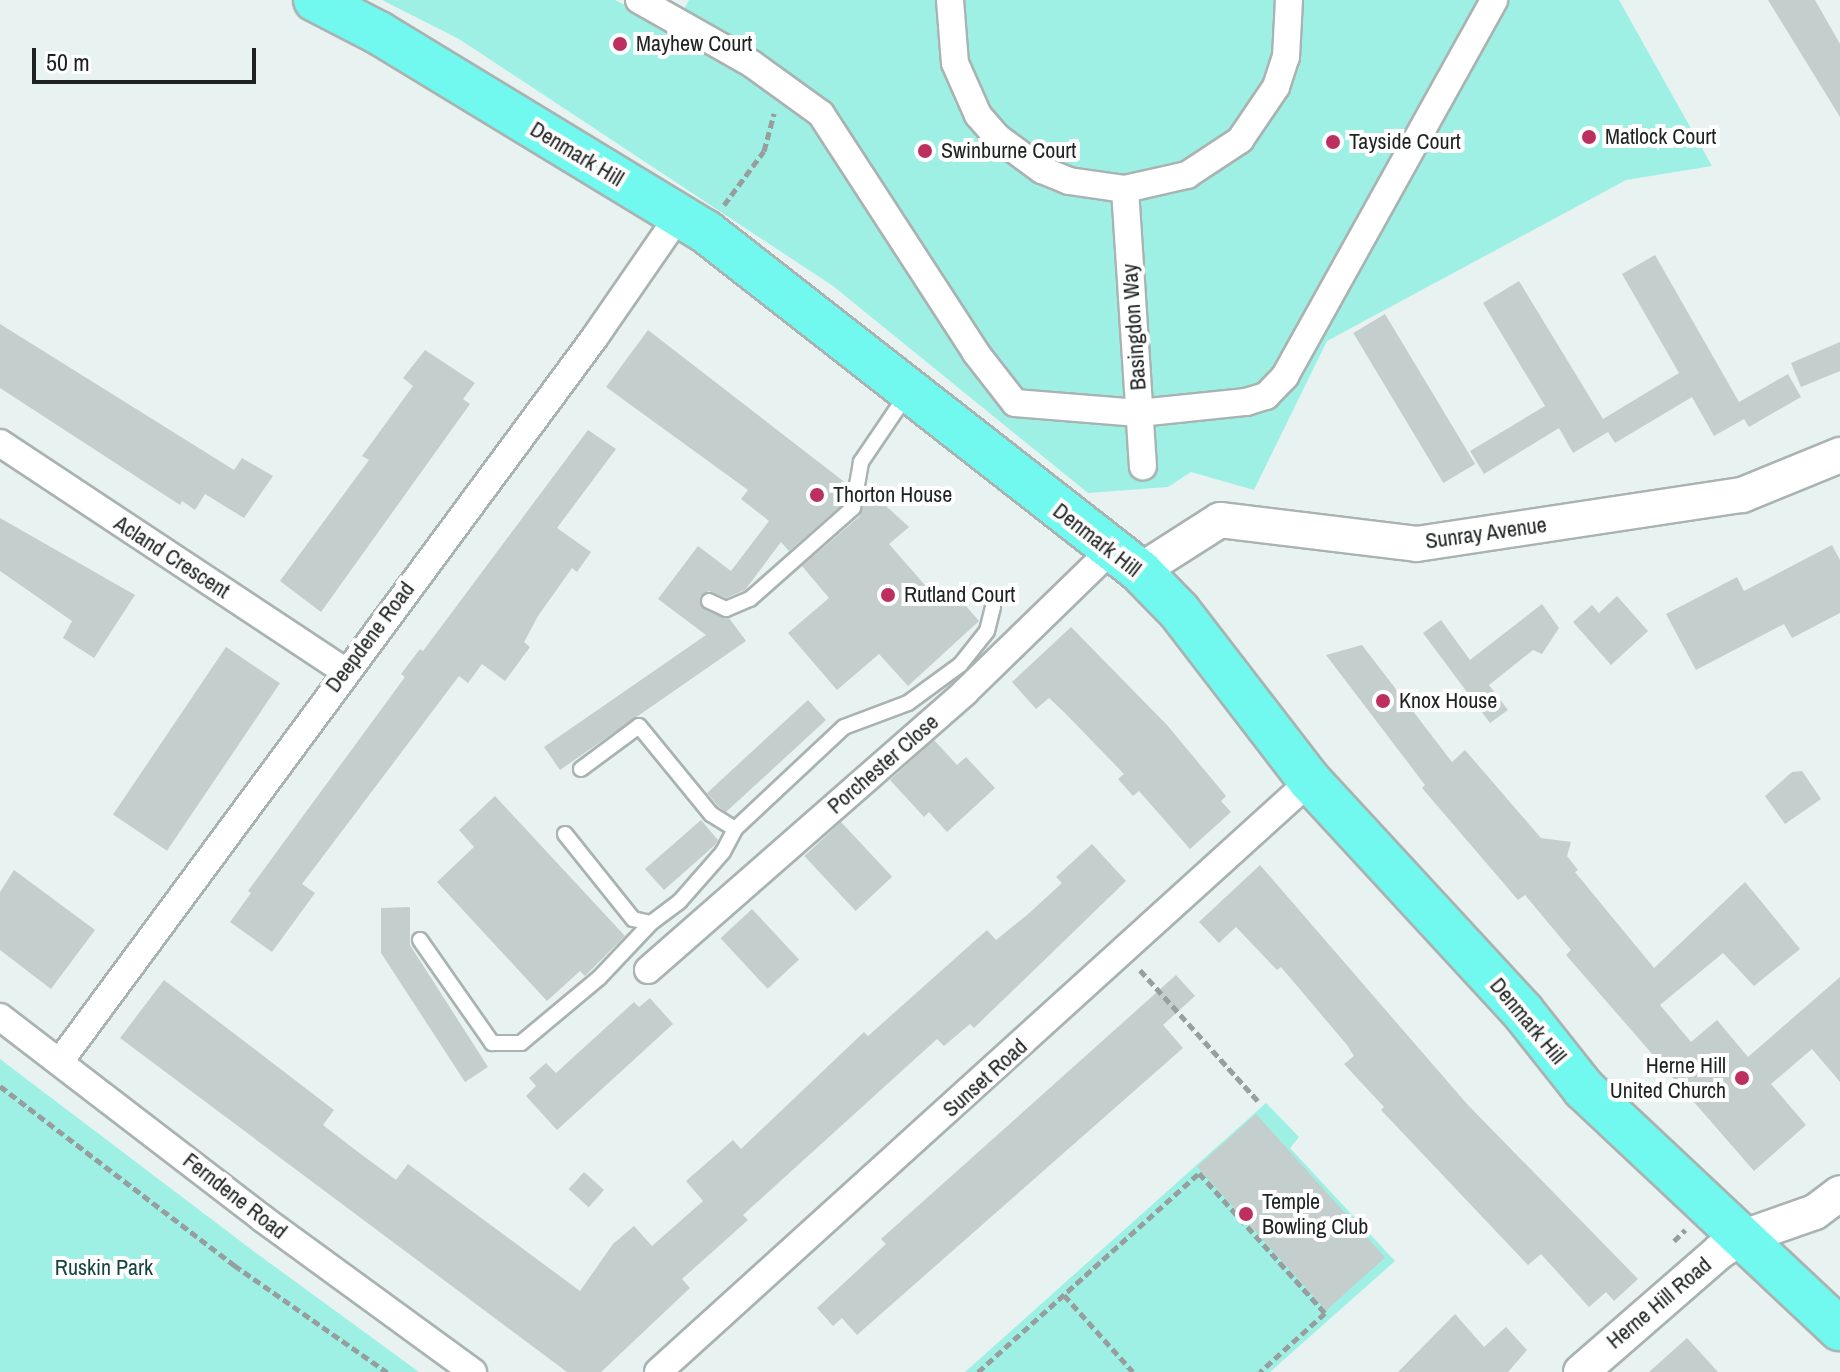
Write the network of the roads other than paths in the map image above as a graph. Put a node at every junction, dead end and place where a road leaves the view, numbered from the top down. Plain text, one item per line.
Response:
1 (315, 0) edge
2 (639, 0) edge
3 (950, 0) edge
4 (1289, 0) edge
5 (1494, 0) edge
6 (1125, 189) junction
7 (680, 214) junction
8 (910, 390) junction
9 (1139, 413) junction
10 (0, 443) edge
11 (1840, 455) edge
12 (1143, 466) dead end
13 (1125, 561) junction
14 (709, 601) dead end
15 (993, 607) dead end
16 (345, 671) junction
17 (581, 769) dead end
18 (1310, 781) junction
19 (735, 829) junction
20 (565, 834) dead end
21 (651, 923) junction
22 (420, 940) dead end
23 (648, 970) dead end
24 (0, 1017) edge
25 (61, 1060) junction
26 (1840, 1193) edge
27 (1741, 1238) junction
28 (1840, 1329) edge
29 (473, 1372) edge
30 (658, 1372) edge
31 (1581, 1372) edge

1 - 7 main road, Denmark Hill
2 - 9 street
3 - 6 street
4 - 6 street
5 - 9 street
6 - 9 street, Basingdon Way
7 - 8 main road, Denmark Hill
7 - 16 street, Deepdene Road
8 - 13 main road, Denmark Hill
8 - 14 lane
9 - 12 street, Basingdon Way
10 - 16 street, Acland Crescent
11 - 13 street, Sunray Avenue
13 - 18 main road, Denmark Hill
13 - 23 street, Porchester Close
15 - 19 lane
16 - 25 street, Deepdene Road
17 - 19 lane
18 - 27 main road, Denmark Hill
18 - 30 street, Sunset Road
19 - 21 lane
20 - 21 lane
21 - 22 lane
24 - 25 street, Ferndene Road
25 - 29 street, Ferndene Road
26 - 27 street, Herne Hill Road
27 - 28 main road, Denmark Hill
27 - 31 street, Herne Hill Road

